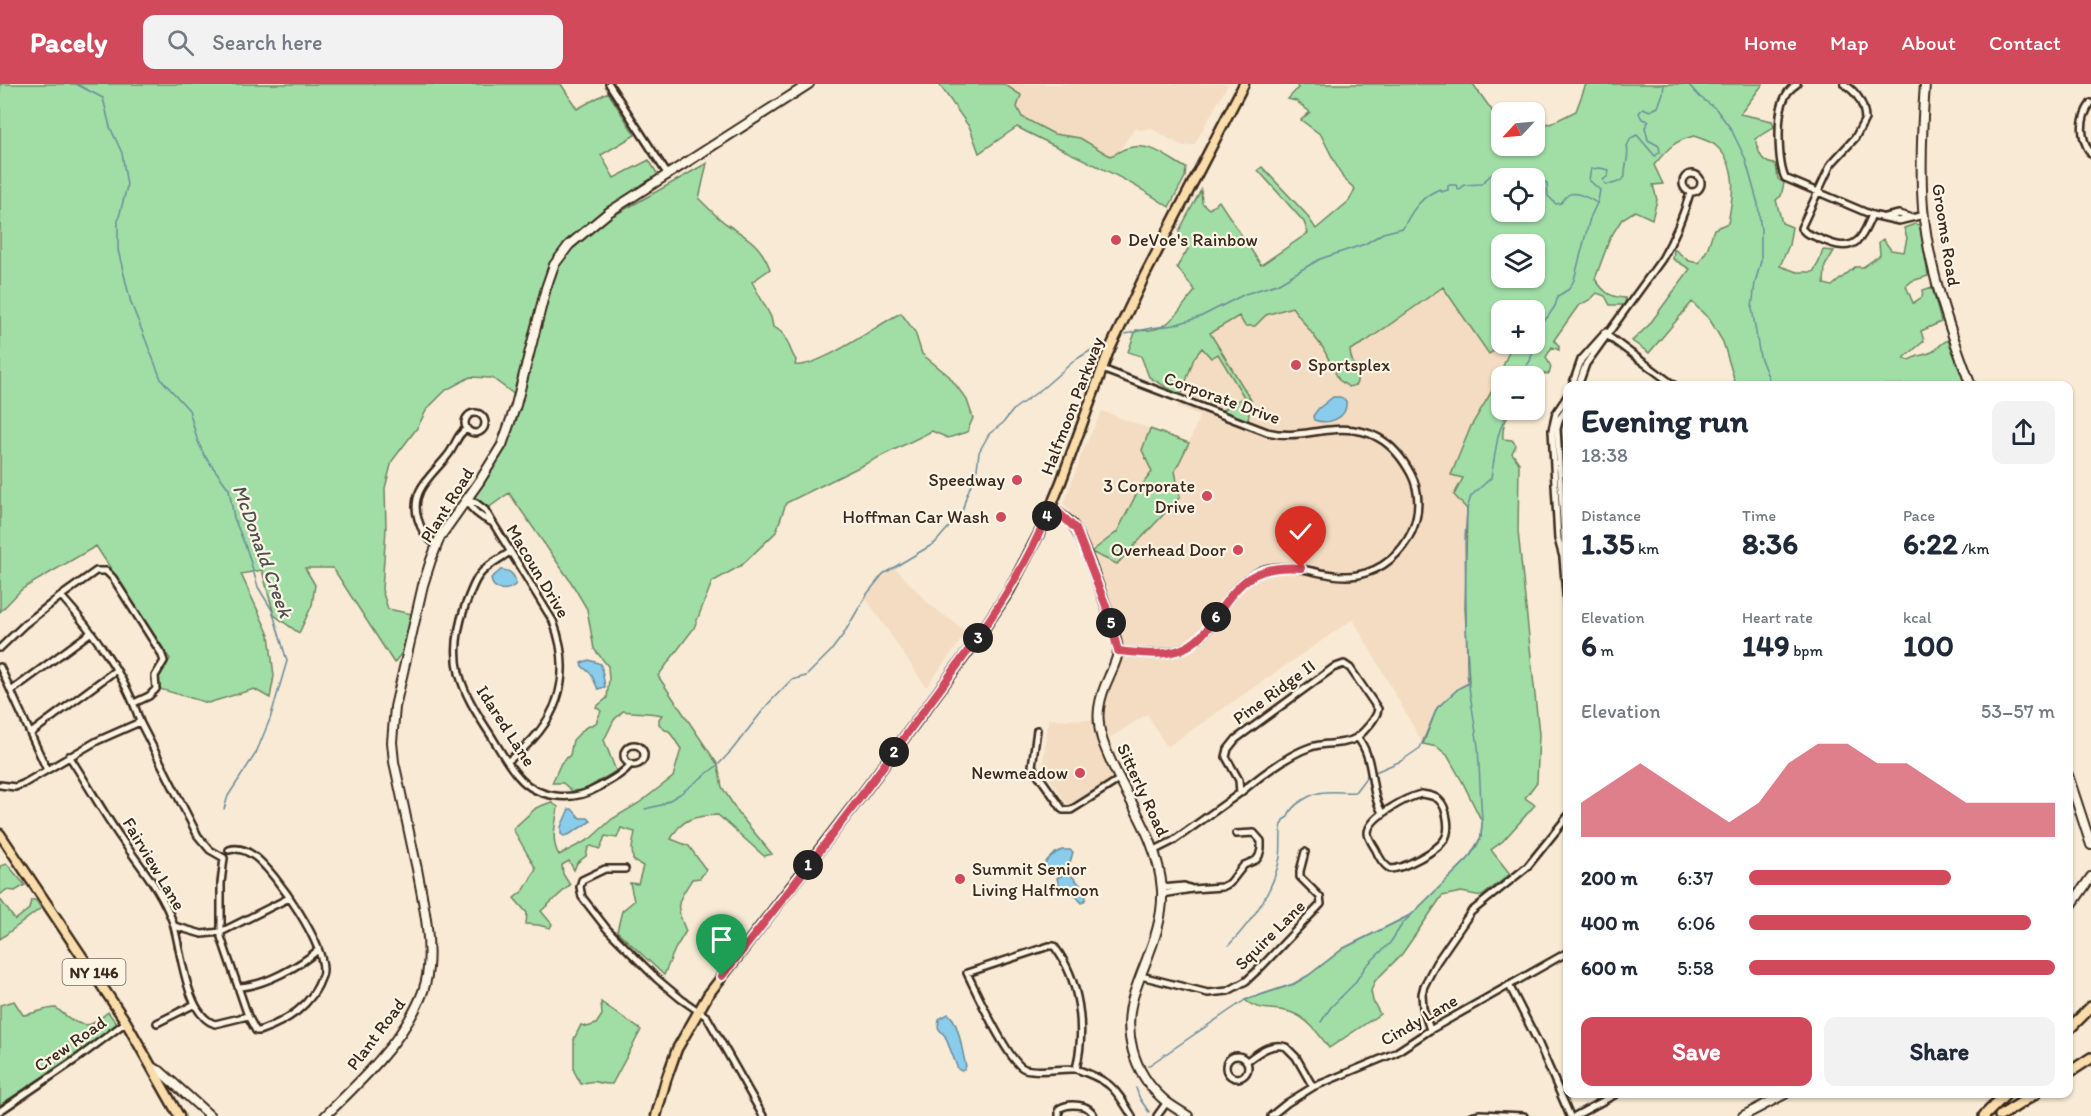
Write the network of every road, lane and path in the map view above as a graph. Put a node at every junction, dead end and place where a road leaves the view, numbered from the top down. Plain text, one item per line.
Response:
1 (609, 84) edge
2 (809, 84) edge
3 (1244, 84) edge
4 (1797, 84) edge
5 (1844, 84) edge
6 (1924, 84) edge
7 (1853, 87) edge
8 (2091, 103) edge
9 (2091, 154) edge
10 (668, 175) junction
11 (1816, 192) junction
12 (1690, 193) dead end
13 (1872, 215) junction
14 (1924, 215) junction
15 (1606, 334) junction
16 (1102, 369) junction
17 (1579, 374) junction
18 (1575, 381) edge
19 (1578, 381) edge
20 (1668, 381) edge
21 (1969, 381) edge
22 (1563, 402) edge
23 (1563, 414) edge
24 (1556, 422) junction
25 (467, 429) dead end
26 (466, 500) junction
27 (1050, 509) junction
28 (437, 545) junction
29 (1563, 550) edge
30 (510, 552) junction
31 (61, 596) junction
32 (90, 633) junction
33 (0, 648) edge
34 (1118, 651) junction
35 (0, 667) edge
36 (117, 670) junction
37 (11, 691) junction
38 (134, 703) junction
39 (140, 723) junction
40 (1036, 730) dead end
41 (31, 733) junction
42 (1357, 737) junction
43 (69, 756) junction
44 (508, 761) junction
45 (631, 764) dead end
46 (47, 770) junction
47 (1120, 779) junction
48 (0, 785) edge
49 (2073, 790) edge
50 (1240, 793) junction
51 (1383, 814) junction
52 (1563, 822) edge
53 (0, 834) edge
54 (1236, 834) dead end
55 (2090, 842) edge
56 (229, 850) dead end
57 (1155, 850) junction
58 (1305, 852) dead end
59 (625, 869) dead end
60 (2091, 877) edge
61 (2088, 885) edge
62 (1192, 889) junction
63 (1162, 891) junction
64 (289, 898) junction
65 (2073, 904) edge
66 (174, 926) junction
67 (221, 932) junction
68 (318, 950) junction
69 (1563, 955) edge
70 (1141, 976) junction
71 (1509, 985) junction
72 (239, 987) junction
73 (195, 1004) junction
74 (2091, 1007) edge
75 (698, 1010) junction
76 (248, 1016) junction
77 (126, 1022) junction
78 (157, 1023) dead end
79 (2073, 1025) edge
80 (1430, 1030) junction
81 (2091, 1058) edge
82 (1246, 1061) junction
83 (153, 1068) junction
84 (1076, 1069) junction
85 (2073, 1069) edge
86 (1313, 1088) junction
87 (1563, 1096) edge
88 (1564, 1098) edge
89 (1608, 1098) edge
90 (1777, 1098) edge
91 (2002, 1098) edge
92 (2029, 1098) edge
93 (1167, 1102) junction
94 (1283, 1106) junction
95 (759, 1110) junction
96 (0, 1111) edge
97 (179, 1116) edge
98 (210, 1116) edge
99 (326, 1116) edge
100 (656, 1116) edge
101 (755, 1116) edge
102 (763, 1116) edge
103 (1059, 1116) edge
104 (1094, 1116) edge
105 (1132, 1116) edge
106 (1157, 1116) edge
107 (1188, 1116) edge
108 (1271, 1116) edge
109 (1278, 1116) edge
110 (1471, 1116) edge
111 (1524, 1116) edge
112 (1572, 1116) edge
113 (1743, 1116) edge
114 (1984, 1116) edge
115 (2000, 1116) edge

1 - 10 street
2 - 10 street, Plant Road
3 - 16 main road, Halfmoon Parkway
4 - 11 street
5 - 7 street
6 - 14 street, Grooms Road
7 - 11 street
8 - 9 street
10 - 26 street, Plant Road
11 - 13 street
11 - 13 street
12 - 15 street
13 - 14 street
14 - 21 street, Grooms Road
15 - 17 street
15 - 20 street
16 - 27 main road, Halfmoon Parkway
16 - 34 street, Corporate Drive
17 - 18 street
17 - 19 street
22 - 24 street
23 - 24 street
24 - 29 street
25 - 28 street
26 - 28 street, Plant Road
26 - 30 street, Macoun Drive
27 - 34 street
27 - 75 main road, Halfmoon Parkway
28 - 99 street, Plant Road
30 - 44 street, Macoun Drive
30 - 44 street, Idared Lane
31 - 32 street
31 - 33 street
31 - 38 street
32 - 36 street
32 - 37 street
34 - 47 street, Sitterly Road
35 - 37 street
36 - 38 street
36 - 41 street
37 - 41 street
38 - 39 street
39 - 43 street
39 - 67 street
40 - 47 street
41 - 46 street
42 - 50 street
42 - 50 street, Pine Ridge II
42 - 51 street
43 - 46 street
43 - 66 street, Fairview Lane
44 - 45 street, Idared Lane
46 - 48 street
47 - 57 street, Sitterly Road
49 - 55 street
50 - 57 street
51 - 51 street
52 - 80 street
53 - 77 main road, NY 146
54 - 62 street
56 - 64 street
57 - 63 street, Sitterly Road
58 - 70 street, Squire Lane
59 - 75 street
60 - 61 street
61 - 65 street
62 - 63 street
62 - 63 street
63 - 70 street, Sitterly Road
64 - 67 street
64 - 68 street
66 - 67 street
66 - 73 street, Fairview Lane
67 - 72 street
68 - 72 street
68 - 76 street
69 - 71 street, Cindy Lane
70 - 93 street, Sitterly Road
71 - 80 street, Cindy Lane
71 - 87 street
72 - 76 street
73 - 76 street, Fairview Lane
73 - 78 street
74 - 79 highway
75 - 95 street
75 - 100 main road, Halfmoon Parkway
77 - 83 main road, NY 146
77 - 96 street, Crew Road
80 - 86 street, Cindy Lane
81 - 85 highway
82 - 82 street
82 - 86 street
83 - 97 main road, NY 146
83 - 98 street
84 - 84 street
84 - 105 street
86 - 94 street, Cindy Lane
88 - 112 street
89 - 112 street
90 - 113 street
91 - 114 highway
92 - 115 highway
93 - 106 street
93 - 107 street, Sitterly Road
94 - 108 street, Cindy Lane
94 - 109 street
95 - 101 street
95 - 102 street
103 - 104 street
110 - 111 street

